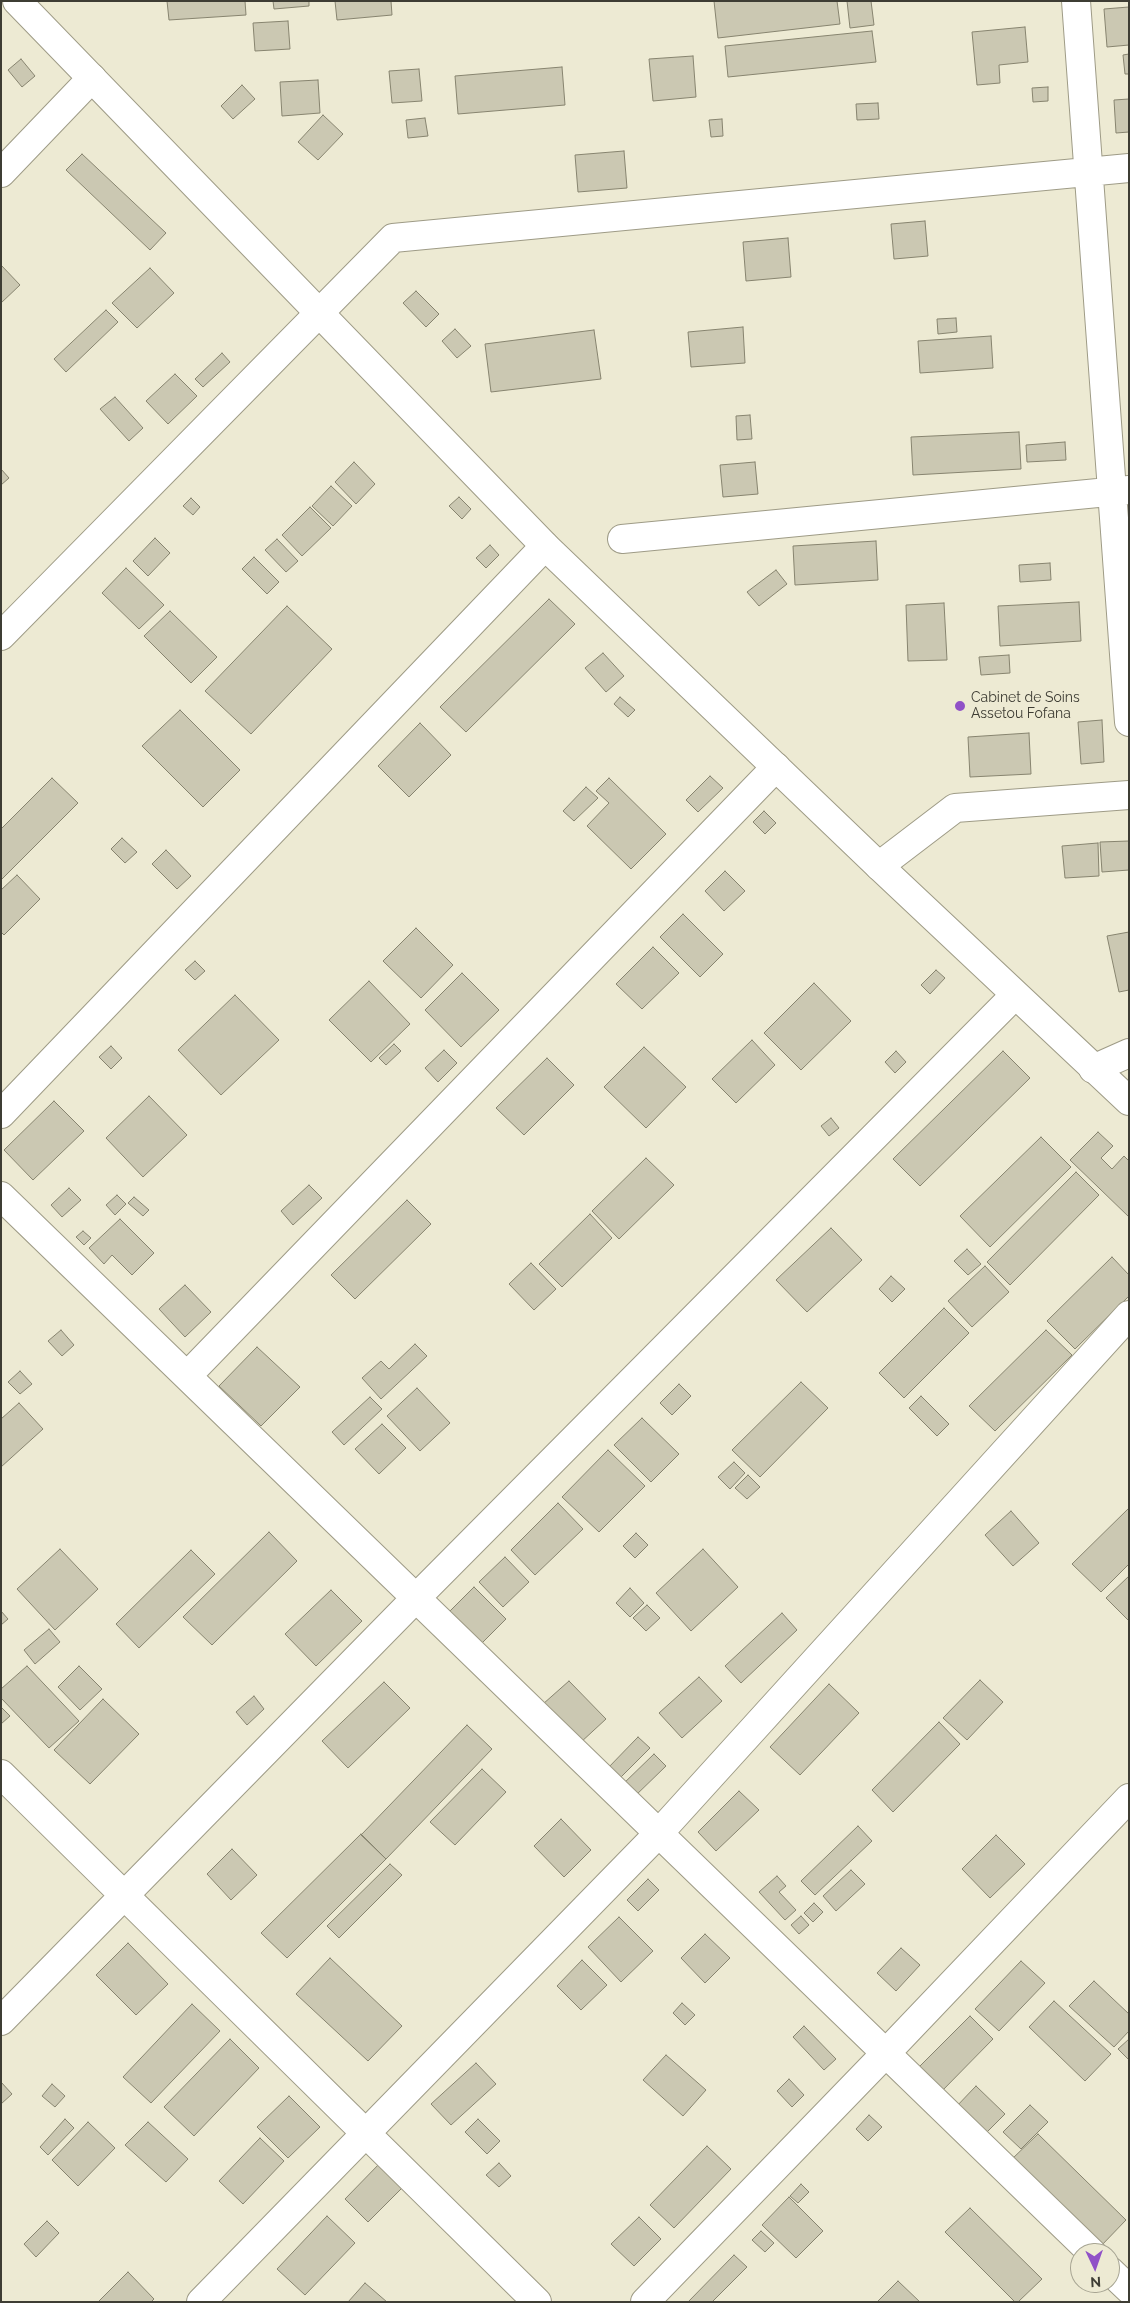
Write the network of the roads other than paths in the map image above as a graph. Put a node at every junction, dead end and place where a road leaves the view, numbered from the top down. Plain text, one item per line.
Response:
1 (17, 1) edge
2 (1076, 1) edge
3 (92, 78) junction
4 (1129, 168) edge
5 (1089, 172) junction
6 (1, 173) edge
7 (319, 313) junction
8 (1120, 491) edge
9 (622, 539) dead end
10 (545, 546) junction
11 (1, 636) edge
12 (1129, 722) edge
13 (776, 767) junction
14 (1129, 795) edge
15 (879, 866) junction
16 (1015, 995) junction
17 (1129, 1053) edge
18 (1093, 1069) junction
19 (1129, 1101) edge
20 (1, 1114) edge
21 (1, 1196) edge
22 (1129, 1315) edge
23 (187, 1376) junction
24 (416, 1598) junction
25 (1, 1774) edge
26 (1129, 1798) edge
27 (659, 1833) junction
28 (123, 1894) junction
29 (1, 2021) edge
30 (886, 2053) junction
31 (366, 2133) junction
32 (1082, 2243) edge
33 (201, 2302) edge
34 (537, 2302) edge
35 (645, 2302) edge

1 - 3 street
2 - 5 street
3 - 6 street
3 - 7 street
4 - 5 street
5 - 7 street
5 - 8 street
7 - 10 street
7 - 11 street
8 - 9 street
8 - 12 street
10 - 13 street
10 - 20 street
13 - 15 street
13 - 23 street
14 - 15 street
15 - 16 street
16 - 18 street
16 - 24 street
17 - 18 street
18 - 19 street
21 - 23 street
22 - 27 street
23 - 24 street
24 - 27 street
24 - 28 street
25 - 28 street
26 - 30 street
27 - 30 street
27 - 31 street
28 - 29 street
28 - 31 street
30 - 32 street
30 - 35 street
31 - 33 street
31 - 34 street

